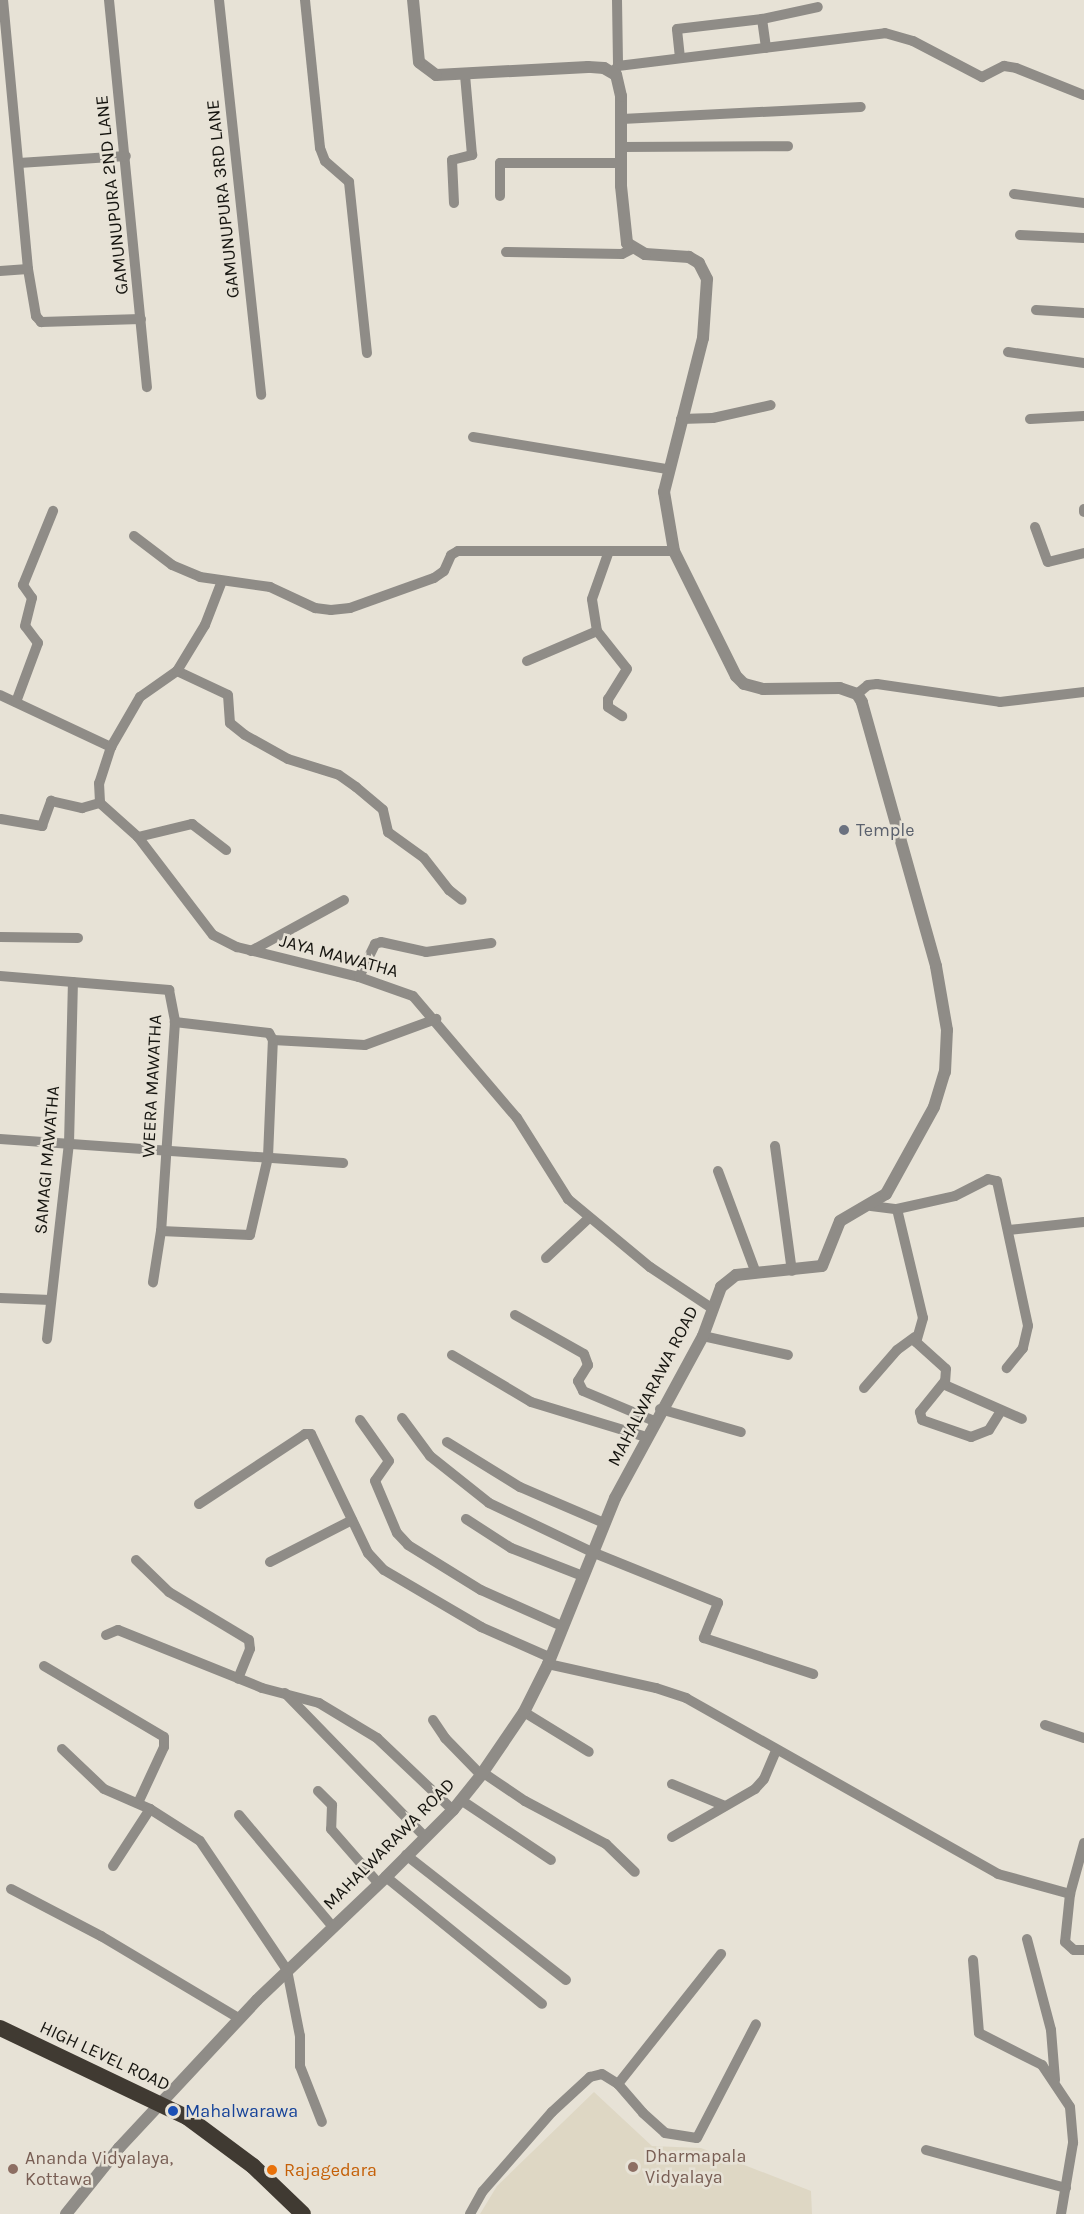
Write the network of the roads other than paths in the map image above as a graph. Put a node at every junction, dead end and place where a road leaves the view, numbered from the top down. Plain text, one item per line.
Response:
1 (3, 0) edge
2 (109, 0) edge
3 (219, 0) edge
4 (305, 0) edge
5 (413, 0) edge
6 (617, 0) edge
7 (818, 7) dead end
8 (762, 19) junction
9 (766, 48) junction
10 (680, 58) junction
11 (615, 69) junction
12 (465, 75) junction
13 (1084, 95) edge
14 (861, 107) dead end
15 (622, 119) junction
16 (788, 146) dead end
17 (621, 147) junction
18 (126, 156) junction
19 (19, 163) junction
20 (621, 163) junction
21 (1014, 194) dead end
22 (500, 196) dead end
23 (454, 203) dead end
24 (1084, 203) edge
25 (1020, 235) dead end
26 (1084, 238) edge
27 (632, 249) junction
28 (506, 252) dead end
29 (28, 269) junction
30 (0, 271) edge
31 (1036, 310) dead end
32 (1084, 313) edge
33 (141, 319) junction
34 (1008, 352) dead end
35 (366, 353) dead end
36 (1084, 363) edge
37 (147, 387) dead end
38 (261, 395) dead end
39 (771, 405) dead end
40 (1084, 416) edge
41 (681, 419) junction
42 (1030, 419) dead end
43 (473, 437) dead end
44 (667, 469) junction
45 (53, 511) dead end
46 (1035, 527) dead end
47 (134, 536) dead end
48 (609, 551) junction
49 (674, 551) junction
50 (1084, 553) edge
51 (222, 581) junction
52 (597, 631) junction
53 (527, 661) dead end
54 (177, 672) junction
55 (1084, 692) edge
56 (857, 694) junction
57 (0, 695) edge
58 (16, 702) junction
59 (622, 716) dead end
60 (111, 747) junction
61 (100, 803) junction
62 (1, 819) edge
63 (138, 837) junction
64 (226, 850) dead end
65 (344, 900) dead end
66 (462, 900) dead end
67 (0, 937) edge
68 (78, 938) dead end
69 (491, 943) dead end
70 (251, 951) junction
71 (0, 976) edge
72 (359, 977) junction
73 (73, 982) junction
74 (436, 1019) junction
75 (175, 1022) junction
76 (273, 1040) junction
77 (0, 1139) edge
78 (69, 1144) junction
79 (775, 1146) dead end
80 (165, 1149) junction
81 (268, 1157) junction
82 (343, 1163) dead end
83 (718, 1171) dead end
84 (871, 1206) junction
85 (897, 1209) junction
86 (588, 1219) junction
87 (1084, 1222) edge
88 (1009, 1230) junction
89 (161, 1231) junction
90 (546, 1258) dead end
91 (792, 1271) junction
92 (756, 1273) junction
93 (153, 1282) dead end
94 (0, 1298) edge
95 (51, 1300) junction
96 (713, 1309) junction
97 (515, 1315) dead end
98 (703, 1335) junction
99 (915, 1337) junction
100 (47, 1339) dead end
101 (452, 1355) dead end
102 (788, 1355) dead end
103 (1007, 1368) dead end
104 (945, 1381) junction
105 (864, 1388) dead end
106 (660, 1408) junction
107 (1001, 1411) junction
108 (402, 1418) dead end
109 (1022, 1419) dead end
110 (360, 1420) dead end
111 (654, 1421) junction
112 (741, 1432) dead end
113 (646, 1437) junction
114 (447, 1442) dead end
115 (199, 1504) dead end
116 (466, 1519) dead end
117 (352, 1520) junction
118 (604, 1523) junction
119 (592, 1552) junction
120 (136, 1560) dead end
121 (270, 1562) dead end
122 (583, 1576) junction
123 (562, 1626) junction
124 (106, 1635) dead end
125 (548, 1660) junction
126 (44, 1666) dead end
127 (813, 1674) dead end
128 (238, 1679) junction
129 (282, 1691) junction
130 (524, 1712) junction
131 (433, 1720) dead end
132 (1045, 1725) dead end
133 (1084, 1738) edge
134 (62, 1749) dead end
135 (776, 1751) junction
136 (589, 1752) dead end
137 (481, 1774) junction
138 (672, 1784) dead end
139 (318, 1791) dead end
140 (461, 1800) junction
141 (138, 1803) junction
142 (725, 1806) junction
143 (150, 1809) junction
144 (453, 1810) junction
145 (239, 1815) dead end
146 (425, 1837) junction
147 (672, 1837) dead end
148 (1084, 1843) edge
149 (406, 1856) junction
150 (550, 1860) dead end
151 (113, 1866) dead end
152 (635, 1872) dead end
153 (383, 1881) junction
154 (11, 1889) dead end
155 (1070, 1894) junction
156 (333, 1927) junction
157 (1027, 1939) dead end
158 (1084, 1950) edge
159 (721, 1954) dead end
160 (973, 1960) dead end
161 (287, 1970) junction
162 (566, 1980) dead end
163 (542, 2004) dead end
164 (240, 2019) junction
165 (756, 2024) dead end
166 (0, 2028) edge
167 (0, 2037) edge
168 (1055, 2080) junction
169 (618, 2084) junction
170 (159, 2106) junction
171 (322, 2122) dead end
172 (926, 2150) dead end
173 (1066, 2188) junction
174 (66, 2214) edge
175 (290, 2214) edge
176 (303, 2214) edge
177 (470, 2214) edge
178 (1061, 2214) edge

1 - 19 street
2 - 18 street, GAMUNUPURA 2ND LANE
3 - 38 street, GAMUNUPURA 3RD LANE
4 - 35 street
5 - 12 street
6 - 11 street
7 - 8 street
8 - 9 street
8 - 10 street
9 - 10 street
9 - 13 street
10 - 11 street
11 - 12 street
11 - 15 street
12 - 23 street
14 - 15 street
15 - 17 street
16 - 17 street
17 - 20 street
18 - 19 street
18 - 33 street, GAMUNUPURA 2ND LANE
19 - 29 street
20 - 22 street
20 - 27 street
21 - 24 street
25 - 26 street
27 - 28 street
27 - 41 street
29 - 30 street
29 - 33 street
31 - 32 street
33 - 37 street, GAMUNUPURA 2ND LANE
34 - 36 street
39 - 41 street
40 - 42 street
41 - 44 street
43 - 44 street
44 - 49 street
45 - 58 street
46 - 50 street
47 - 51 street
48 - 49 street
48 - 51 street
48 - 52 street
49 - 56 street
51 - 54 street
52 - 53 street
52 - 59 street
54 - 60 street
54 - 66 street
55 - 56 street
56 - 84 street, MAHALWARAWA ROAD
57 - 58 street
58 - 60 street
60 - 61 street
61 - 62 street
61 - 63 street, JAYA MAWATHA
63 - 64 street
63 - 70 street, JAYA MAWATHA
65 - 70 street
67 - 68 street
69 - 72 street
70 - 72 street, JAYA MAWATHA
71 - 73 street, WEERA MAWATHA
72 - 74 street, JAYA MAWATHA
73 - 75 street, WEERA MAWATHA
73 - 78 street, SAMAGI MAWATHA
74 - 76 street
74 - 86 street, JAYA MAWATHA
75 - 76 street
75 - 80 street, WEERA MAWATHA
76 - 81 street
77 - 78 street
78 - 80 street
78 - 95 street, SAMAGI MAWATHA
79 - 91 street
80 - 81 street
80 - 89 street, WEERA MAWATHA
81 - 82 street
81 - 89 street
83 - 92 street
84 - 85 street
84 - 91 street, MAHALWARAWA ROAD
85 - 88 street
85 - 99 street
86 - 90 street
86 - 96 street, JAYA MAWATHA
87 - 88 street
88 - 103 street
89 - 93 street, WEERA MAWATHA
91 - 92 street, MAHALWARAWA ROAD
92 - 96 street, MAHALWARAWA ROAD
94 - 95 street
95 - 100 street, SAMAGI MAWATHA
96 - 98 street, MAHALWARAWA ROAD
97 - 111 street
98 - 102 street
98 - 106 street, MAHALWARAWA ROAD
99 - 104 street
99 - 105 street
101 - 113 street
104 - 107 street
104 - 107 street
106 - 111 street, MAHALWARAWA ROAD
106 - 112 street
107 - 109 street
108 - 119 street
110 - 123 street
111 - 113 street, MAHALWARAWA ROAD
113 - 118 street, MAHALWARAWA ROAD
114 - 118 street
115 - 117 street
116 - 122 street
117 - 121 street
117 - 125 street
118 - 119 street, MAHALWARAWA ROAD
119 - 122 street, MAHALWARAWA ROAD
119 - 127 street
120 - 128 street
122 - 123 street, MAHALWARAWA ROAD
123 - 125 street, MAHALWARAWA ROAD
124 - 128 street
125 - 130 street, MAHALWARAWA ROAD
125 - 135 street
126 - 141 street
128 - 129 street
129 - 144 street
129 - 146 street
130 - 136 street
130 - 137 street, MAHALWARAWA ROAD
131 - 137 street
132 - 133 street
134 - 141 street
135 - 142 street
135 - 155 street
137 - 140 street, MAHALWARAWA ROAD
137 - 152 street
138 - 142 street
139 - 153 street
140 - 144 street, MAHALWARAWA ROAD
140 - 150 street
141 - 143 street
142 - 147 street
143 - 151 street
143 - 161 street
144 - 146 street, MAHALWARAWA ROAD
145 - 156 street
146 - 149 street, MAHALWARAWA ROAD
148 - 155 street
149 - 153 street, MAHALWARAWA ROAD
149 - 162 street
153 - 156 street, MAHALWARAWA ROAD
153 - 163 street
154 - 164 street
155 - 158 street
156 - 161 street, MAHALWARAWA ROAD
157 - 168 street
159 - 169 street
160 - 168 street
161 - 164 street, MAHALWARAWA ROAD
161 - 171 street
164 - 170 street, MAHALWARAWA ROAD
165 - 169 street
166 - 170 highway, HIGH LEVEL ROAD
167 - 170 highway, HIGH LEVEL ROAD
168 - 173 street
169 - 177 street
170 - 174 street, MAHALWARAWA ROAD
170 - 175 highway, HIGH LEVEL ROAD
170 - 176 highway, HIGH LEVEL ROAD
172 - 173 street
173 - 178 street

